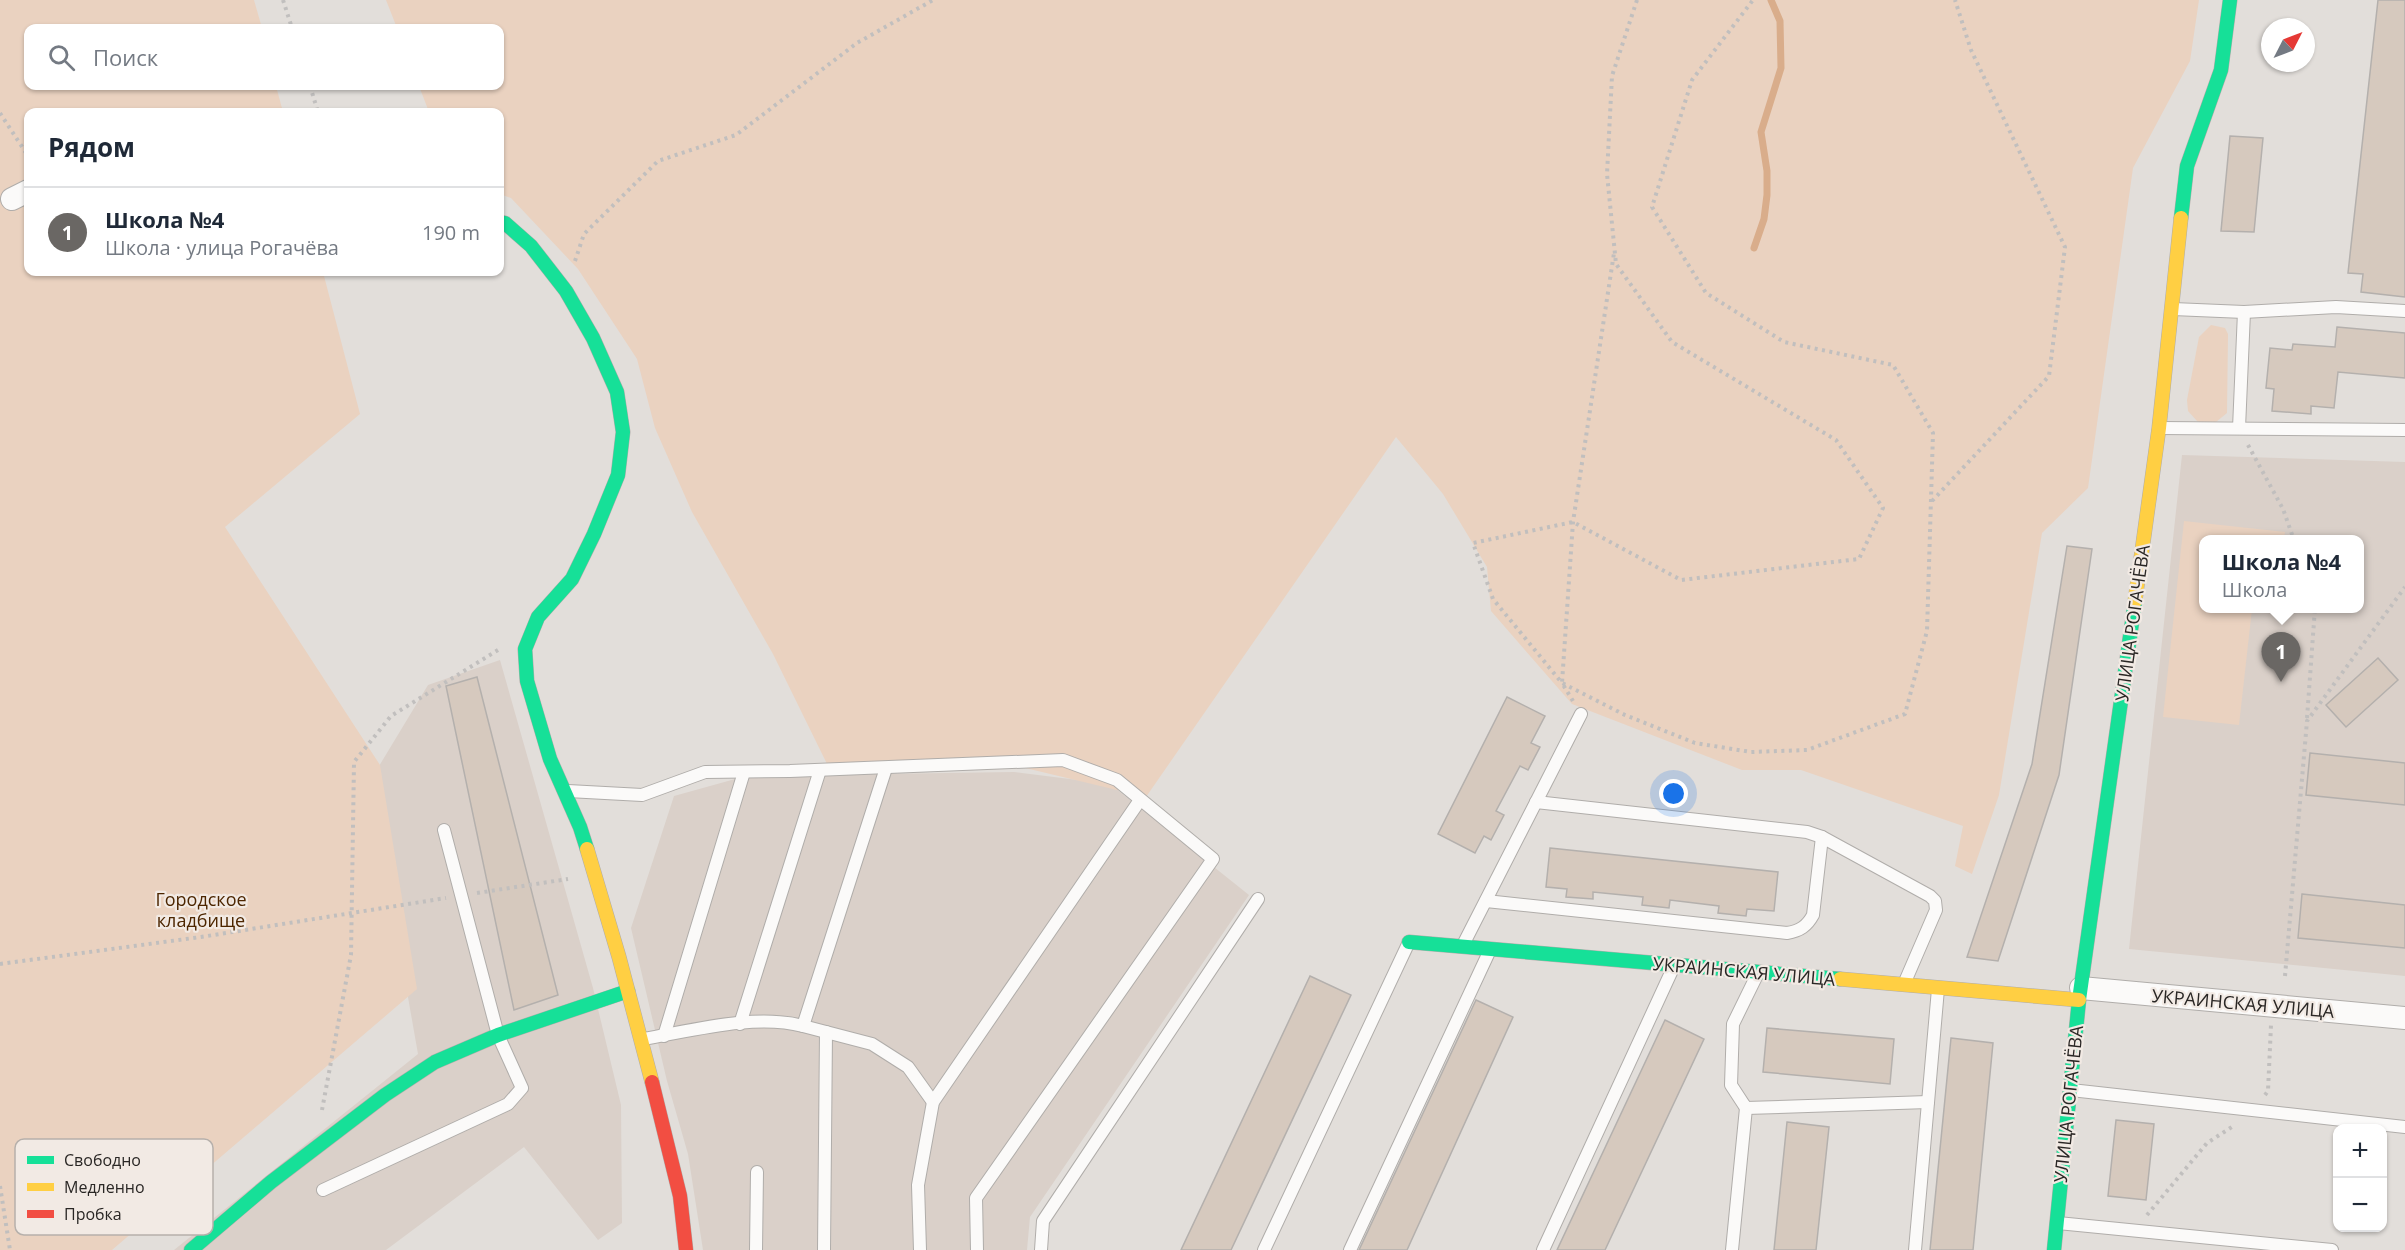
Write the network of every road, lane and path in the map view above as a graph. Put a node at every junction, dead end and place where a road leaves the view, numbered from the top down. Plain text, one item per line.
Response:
1 (283, 0) edge
2 (933, 0) edge
3 (1637, 0) edge
4 (1753, 0) edge
5 (1955, 0) edge
6 (2230, 0) edge
7 (291, 24) edge
8 (311, 90) edge
9 (317, 108) edge
10 (0, 112) edge
11 (24, 150) edge
12 (504, 223) edge
13 (1615, 246) junction
14 (566, 291) junction
15 (2171, 309) junction
16 (2405, 311) edge
17 (2244, 312) junction
18 (2158, 428) junction
19 (2239, 428) junction
20 (2405, 430) edge
21 (1931, 502) junction
22 (1573, 522) junction
23 (2292, 535) edge
24 (2405, 587) edge
25 (2315, 613) edge
26 (503, 647) dead end
27 (1562, 683) junction
28 (1581, 714) joint
29 (2307, 721) junction
30 (886, 768) junction
31 (820, 770) junction
32 (744, 772) junction
33 (564, 790) junction
34 (1140, 800) junction
35 (1536, 802) junction
36 (444, 830) dead end
37 (1822, 837) junction
38 (595, 874) junction
39 (461, 896) junction
40 (1258, 898) dead end
41 (1486, 901) junction
42 (352, 913) junction
43 (1408, 942) joint
44 (1463, 946) junction
45 (1490, 949) junction
46 (0, 964) edge
47 (1674, 965) junction
48 (1759, 972) junction
49 (2285, 976) dead end
50 (1904, 985) junction
51 (1939, 988) junction
52 (628, 991) junction
53 (2080, 994) junction
54 (2272, 1006) junction
55 (2405, 1018) edge
56 (740, 1024) junction
57 (802, 1026) junction
58 (826, 1032) junction
59 (498, 1035) junction
60 (664, 1036) junction
61 (641, 1040) junction
62 (2070, 1090) junction
63 (933, 1102) junction
64 (1928, 1102) junction
65 (1746, 1108) junction
66 (2257, 1110) junction
67 (321, 1115) dead end
68 (2405, 1127) edge
69 (757, 1172) dead end
70 (0, 1186) edge
71 (323, 1190) dead end
72 (2056, 1223) junction
73 (2120, 1229) junction
74 (213, 1231) edge
75 (209, 1235) edge
76 (10, 1250) edge
77 (191, 1250) edge
78 (686, 1250) edge
79 (756, 1250) edge
80 (824, 1250) edge
81 (920, 1250) edge
82 (977, 1250) edge
83 (1041, 1250) edge
84 (1264, 1250) edge
85 (1350, 1250) edge
86 (1543, 1250) edge
87 (1732, 1250) edge
88 (1915, 1250) edge
89 (2054, 1250) edge
90 (2331, 1250) edge

1 - 7 path
2 - 14 path
3 - 13 path
4 - 21 path
5 - 21 path
6 - 15 street, УЛИЦА РОГАЧЁВА
8 - 9 path
10 - 11 path
12 - 14 street
13 - 22 path
13 - 22 path
14 - 33 street
15 - 17 lane
15 - 18 street, УЛИЦА РОГАЧЁВА
16 - 17 lane
17 - 19 lane
18 - 19 lane
18 - 53 street, УЛИЦА РОГАЧЁВА
19 - 20 lane
19 - 23 path
21 - 27 path
22 - 27 path
22 - 27 path
24 - 29 path
25 - 29 path
26 - 42 path
27 - 28 path
28 - 35 lane
29 - 49 path
30 - 31 lane
30 - 34 lane
30 - 57 lane
31 - 32 lane
31 - 56 lane
32 - 33 lane
32 - 60 lane
33 - 38 street
34 - 63 lane
34 - 82 lane
35 - 37 lane
35 - 41 lane
36 - 39 lane
37 - 41 lane
37 - 50 lane
38 - 39 path
38 - 52 street
39 - 42 path
39 - 59 lane
40 - 83 lane
41 - 44 lane
42 - 46 path
42 - 67 path
43 - 44 street, УКРАИНСКАЯ УЛИЦА
43 - 84 lane
44 - 45 street, УКРАИНСКАЯ УЛИЦА
45 - 47 street, УКРАИНСКАЯ УЛИЦА
45 - 85 lane
47 - 48 street, УКРАИНСКАЯ УЛИЦА
47 - 86 lane
48 - 50 street, УКРАИНСКАЯ УЛИЦА
48 - 65 lane
50 - 51 street, УКРАИНСКАЯ УЛИЦА
51 - 53 street, УКРАИНСКАЯ УЛИЦА
51 - 64 lane
52 - 59 street
52 - 61 street
53 - 54 street, УКРАИНСКАЯ УЛИЦА
53 - 62 street, УЛИЦА РОГАЧЁВА
54 - 55 street, УКРАИНСКАЯ УЛИЦА
54 - 66 path
56 - 57 lane
56 - 60 lane
57 - 58 lane
58 - 63 lane
58 - 80 lane
59 - 71 lane
59 - 74 street
60 - 61 lane
61 - 78 street
62 - 66 lane
62 - 72 street, УЛИЦА РОГАЧЁВА
63 - 81 lane
64 - 65 lane
64 - 88 lane
65 - 87 lane
66 - 68 lane
66 - 73 path
69 - 79 lane
70 - 76 path
72 - 73 lane
72 - 89 street, УЛИЦА РОГАЧЁВА
73 - 90 lane
75 - 77 street

